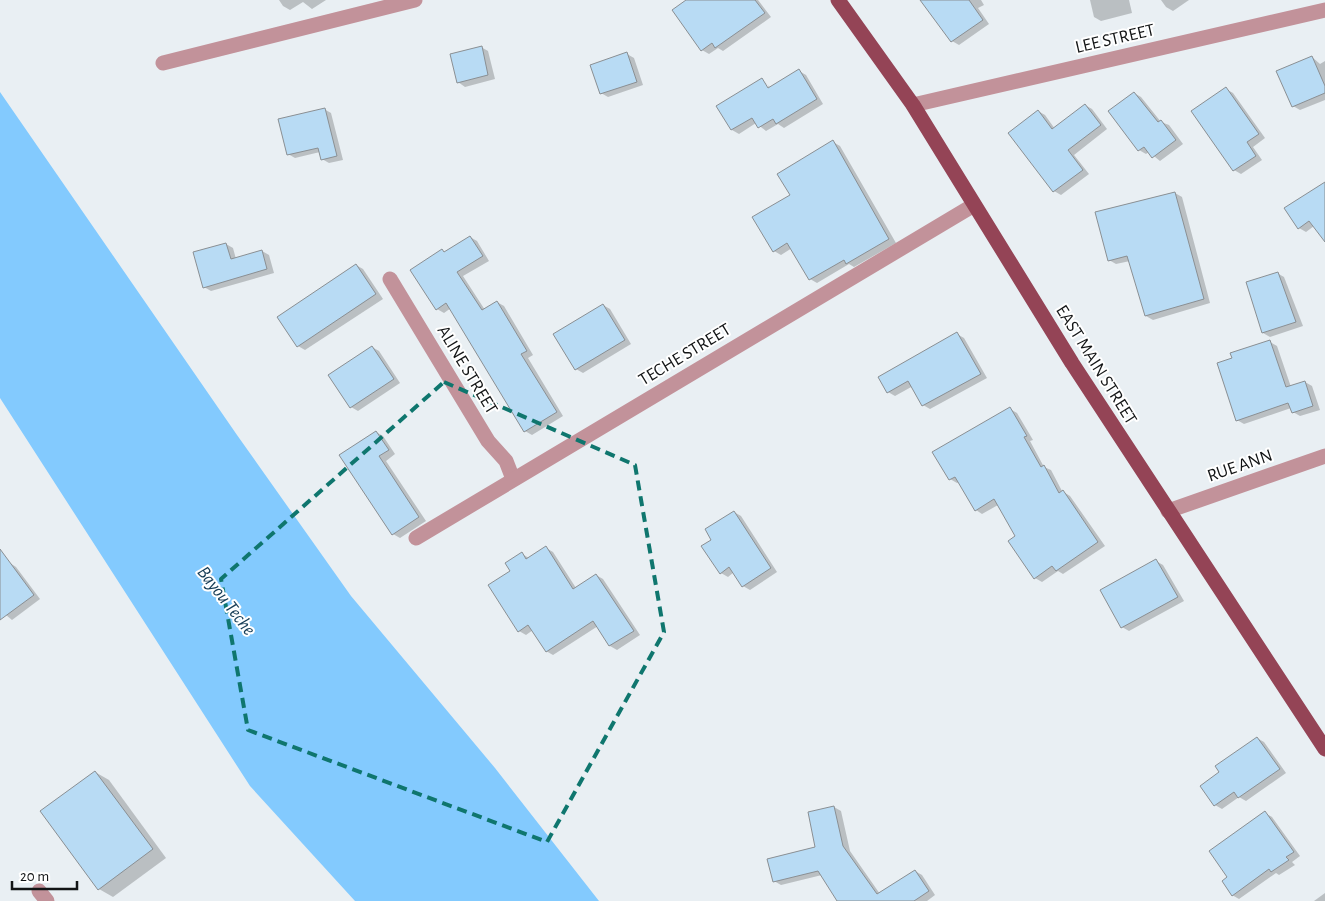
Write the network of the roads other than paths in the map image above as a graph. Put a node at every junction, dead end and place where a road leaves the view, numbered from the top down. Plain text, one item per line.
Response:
1 (415, 0) edge
2 (838, 0) edge
3 (1325, 10) edge
4 (163, 64) dead end
5 (913, 105) junction
6 (974, 205) junction
7 (390, 279) dead end
8 (1325, 456) edge
9 (513, 479) junction
10 (1168, 511) junction
11 (416, 538) dead end
12 (1325, 749) edge

1 - 4 street
2 - 5 main road, EAST MAIN STREET
3 - 5 street, LEE STREET
5 - 6 main road, EAST MAIN STREET
6 - 9 street, TECHE STREET
6 - 10 main road, EAST MAIN STREET
7 - 9 street, ALINE STREET
8 - 10 street, RUE ANN
9 - 11 street, TECHE STREET
10 - 12 main road, EAST MAIN STREET

